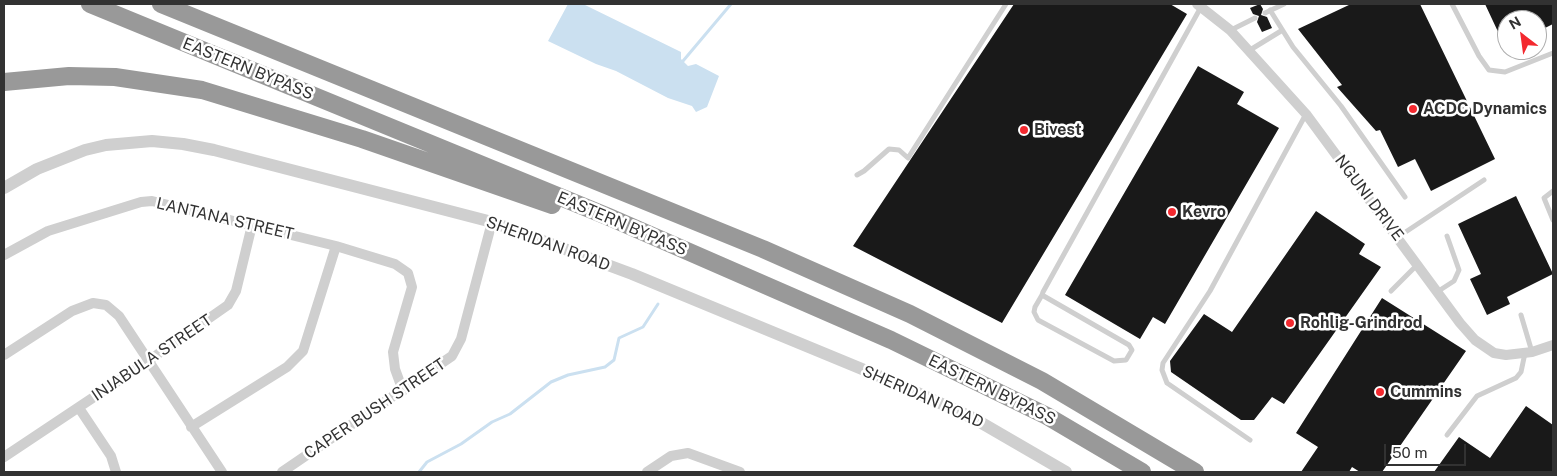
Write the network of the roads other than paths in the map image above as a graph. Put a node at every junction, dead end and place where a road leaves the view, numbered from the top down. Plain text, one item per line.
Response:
1 (90, 4) edge
2 (160, 4) edge
3 (1006, 4) edge
4 (1284, 4) edge
5 (1452, 4) edge
6 (1199, 5) edge
7 (1255, 18) dead end
8 (1230, 30) junction
9 (1282, 31) junction
10 (1250, 50) junction
11 (1553, 52) edge
12 (4, 82) edge
13 (1306, 114) junction
14 (857, 175) dead end
15 (1484, 180) dead end
16 (4, 188) edge
17 (1553, 191) edge
18 (1405, 196) dead end
19 (609, 217) junction
20 (1553, 220) edge
21 (492, 222) junction
22 (252, 225) junction
23 (1447, 236) dead end
24 (1398, 237) junction
25 (336, 246) junction
26 (4, 255) edge
27 (1417, 264) junction
28 (1391, 291) dead end
29 (1437, 293) junction
30 (1042, 295) junction
31 (1521, 315) dead end
32 (1553, 345) edge
33 (1529, 353) junction
34 (4, 355) edge
35 (148, 361) junction
36 (402, 392) junction
37 (79, 408) junction
38 (191, 427) junction
39 (1447, 435) dead end
40 (1250, 440) dead end
41 (4, 457) edge
42 (116, 472) edge
43 (222, 472) edge
44 (282, 472) edge
45 (647, 472) edge
46 (740, 472) edge
47 (1066, 472) edge
48 (1142, 472) edge
49 (1195, 472) edge

1 - 19 highway, EASTERN BYPASS
2 - 49 highway, EASTERN BYPASS
3 - 14 lane
4 - 9 lane
5 - 11 lane
6 - 8 street, NGUNI DRIVE
6 - 30 lane
7 - 8 lane
8 - 10 street, NGUNI DRIVE
9 - 10 lane
9 - 18 lane
10 - 13 street, NGUNI DRIVE
12 - 19 highway
13 - 24 street, NGUNI DRIVE
13 - 40 lane
15 - 24 lane
16 - 21 street, SHERIDAN ROAD
17 - 20 lane
19 - 48 highway, EASTERN BYPASS
21 - 36 street, CAPER BUSH STREET
21 - 47 street, SHERIDAN ROAD
22 - 25 street, LANTANA STREET
22 - 26 street, LANTANA STREET
22 - 35 street, INJABULA STREET
23 - 29 lane
24 - 27 street, NGUNI DRIVE
25 - 36 street, LANTANA STREET
25 - 38 street
27 - 28 lane
27 - 29 street, NGUNI DRIVE
29 - 33 street, NGUNI DRIVE
30 - 30 lane
31 - 33 lane
32 - 33 street, NGUNI DRIVE
33 - 39 lane
34 - 35 street
35 - 37 street, INJABULA STREET
35 - 38 street
36 - 44 street, CAPER BUSH STREET
37 - 41 street, INJABULA STREET
37 - 42 street
38 - 43 street
45 - 46 street

